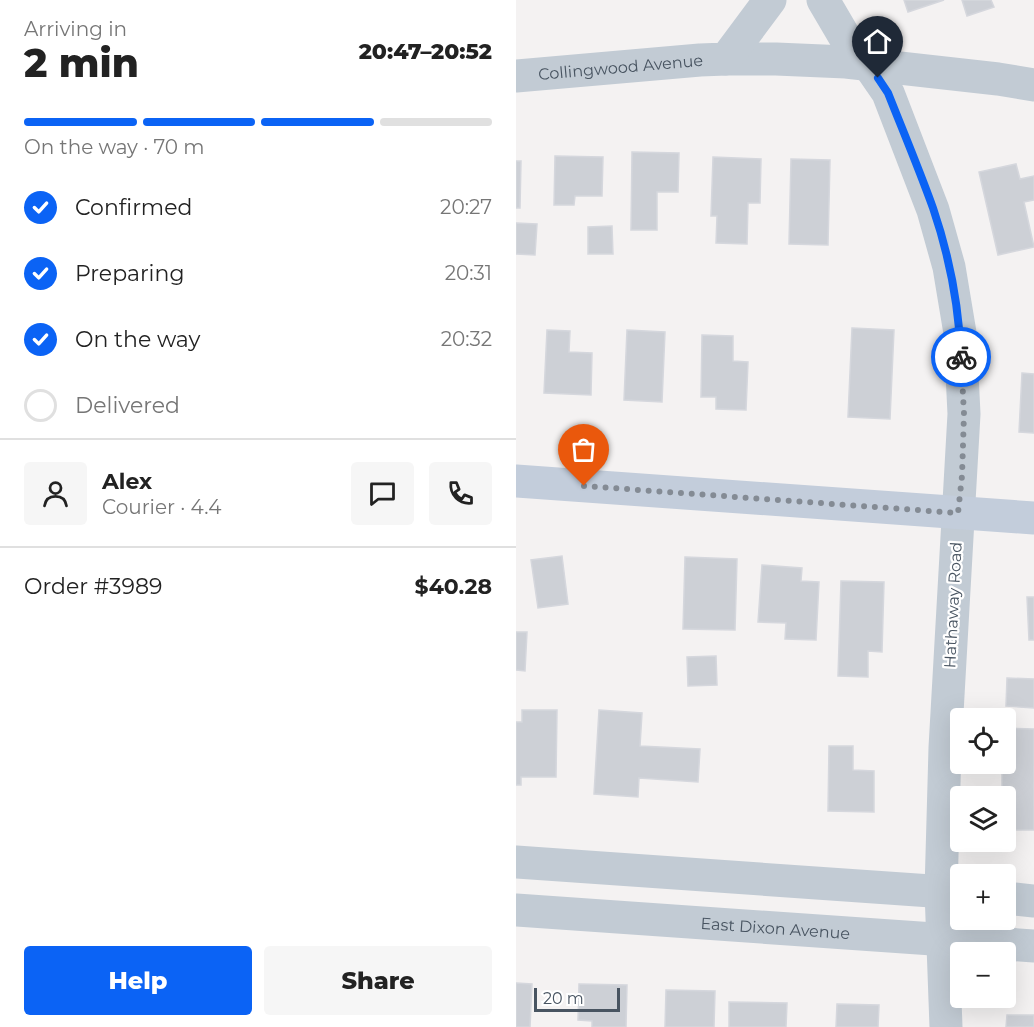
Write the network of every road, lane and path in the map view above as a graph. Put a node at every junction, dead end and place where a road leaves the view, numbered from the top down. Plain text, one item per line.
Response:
1 (770, 0) edge
2 (823, 0) edge
3 (726, 59) junction
4 (868, 64) junction
5 (516, 76) edge
6 (1034, 85) edge
7 (516, 481) edge
8 (958, 513) junction
9 (1034, 518) edge
10 (516, 862) edge
11 (950, 868) edge
12 (950, 892) edge
13 (950, 898) edge
14 (1016, 900) edge
15 (1034, 902) edge
16 (516, 910) edge
17 (943, 939) junction
18 (1034, 946) edge
19 (946, 1027) edge

1 - 3 street, Collingwood Avenue
2 - 4 street, Hathaway Road
3 - 4 street, Collingwood Avenue
3 - 5 street, Collingwood Avenue
4 - 6 street, Collingwood Avenue
4 - 8 street, Hathaway Road
7 - 8 main road
8 - 9 main road
8 - 11 street, Hathaway Road
10 - 12 street
13 - 17 street, Hathaway Road
14 - 15 street
16 - 17 street, East Dixon Avenue
17 - 18 street, East Dixon Avenue
17 - 19 street, Hathaway Road

